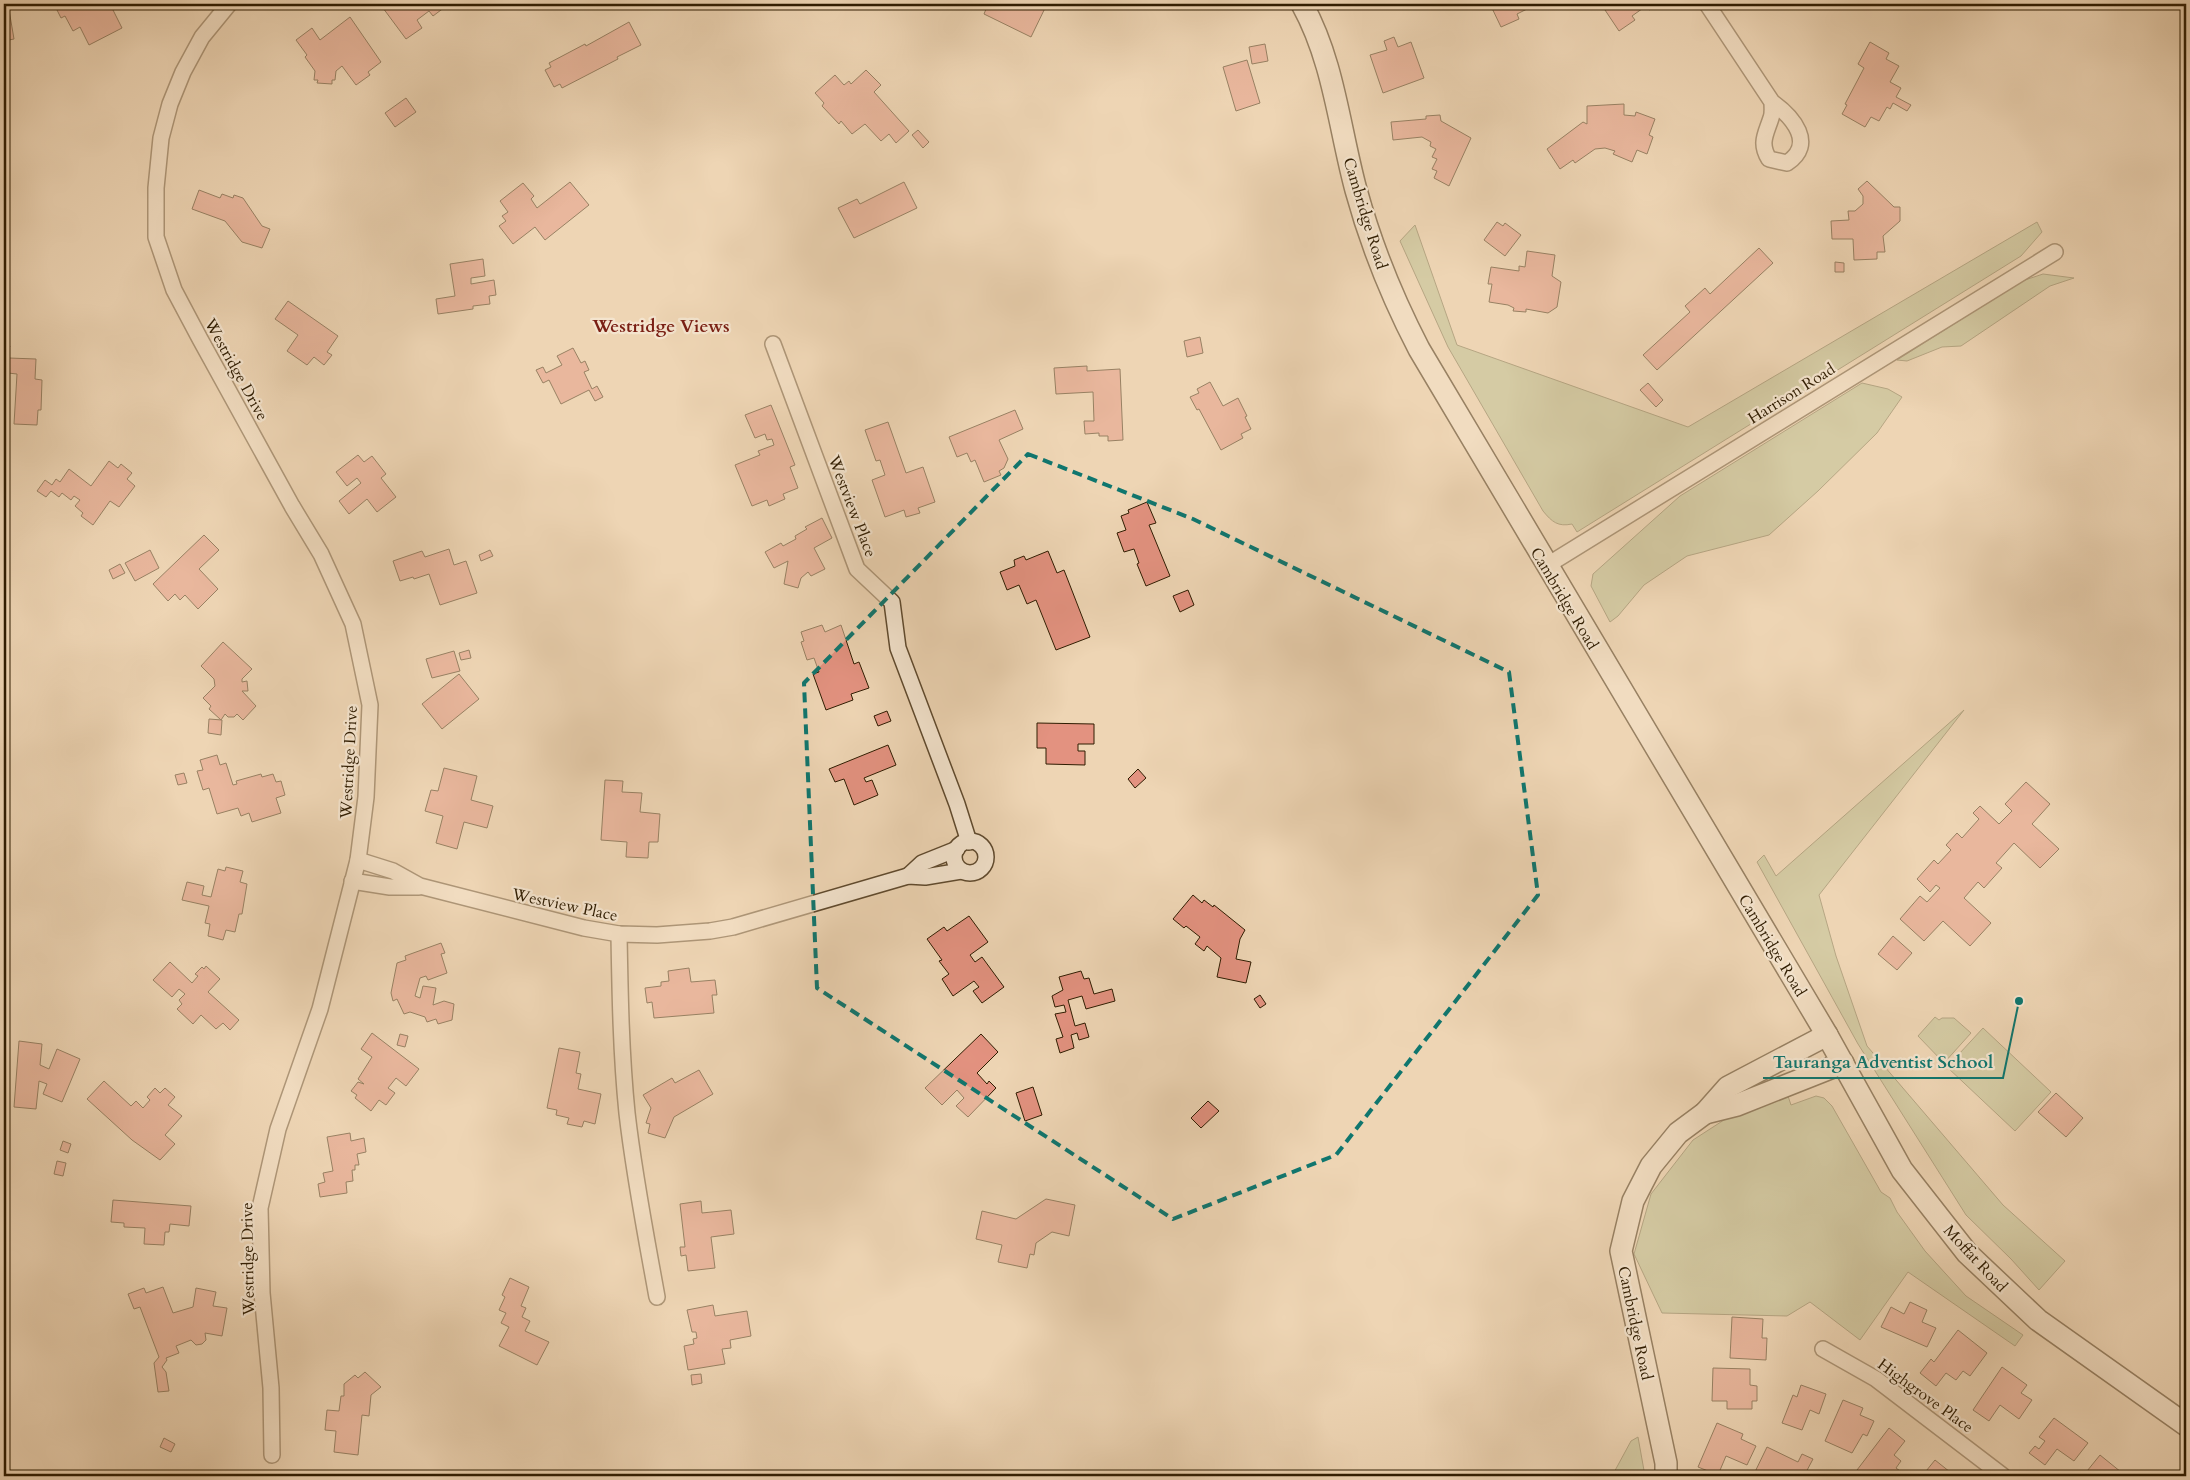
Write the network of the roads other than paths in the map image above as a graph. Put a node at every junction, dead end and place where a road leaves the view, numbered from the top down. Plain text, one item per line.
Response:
1 (229, 4) edge
2 (1302, 4) edge
3 (1707, 4) edge
4 (1772, 102) dead end
5 (2055, 252) dead end
6 (773, 344) dead end
7 (1546, 566) junction
8 (963, 845) junction
9 (358, 860) junction
10 (961, 871) junction
11 (908, 876) junction
12 (352, 881) junction
13 (420, 886) junction
14 (619, 934) junction
15 (1826, 1035) junction
16 (1843, 1063) junction
17 (1705, 1113) junction
18 (657, 1297) dead end
19 (1823, 1349) dead end
20 (2186, 1425) edge
21 (272, 1455) dead end
22 (1668, 1475) edge
23 (2003, 1476) edge

1 - 9 street, Westridge Drive
2 - 7 main road, Cambridge Road
3 - 4 street
5 - 7 street, Harrison Road
6 - 8 street, Westview Place
7 - 15 main road, Cambridge Road
8 - 10 street
8 - 10 street
8 - 11 street, Westview Place
9 - 12 street, Westridge Drive
9 - 13 street, Westview Place
10 - 11 street, Westview Place
11 - 14 street, Westview Place
12 - 13 street, Westview Place
12 - 21 street, Westridge Drive
13 - 14 street, Westview Place
14 - 18 street
15 - 16 main road, Moffat Road
15 - 17 main road, Cambridge Road
16 - 17 main road, Cambridge Road
16 - 20 main road, Moffat Road
17 - 22 main road, Cambridge Road
19 - 23 street, Highgrove Place

